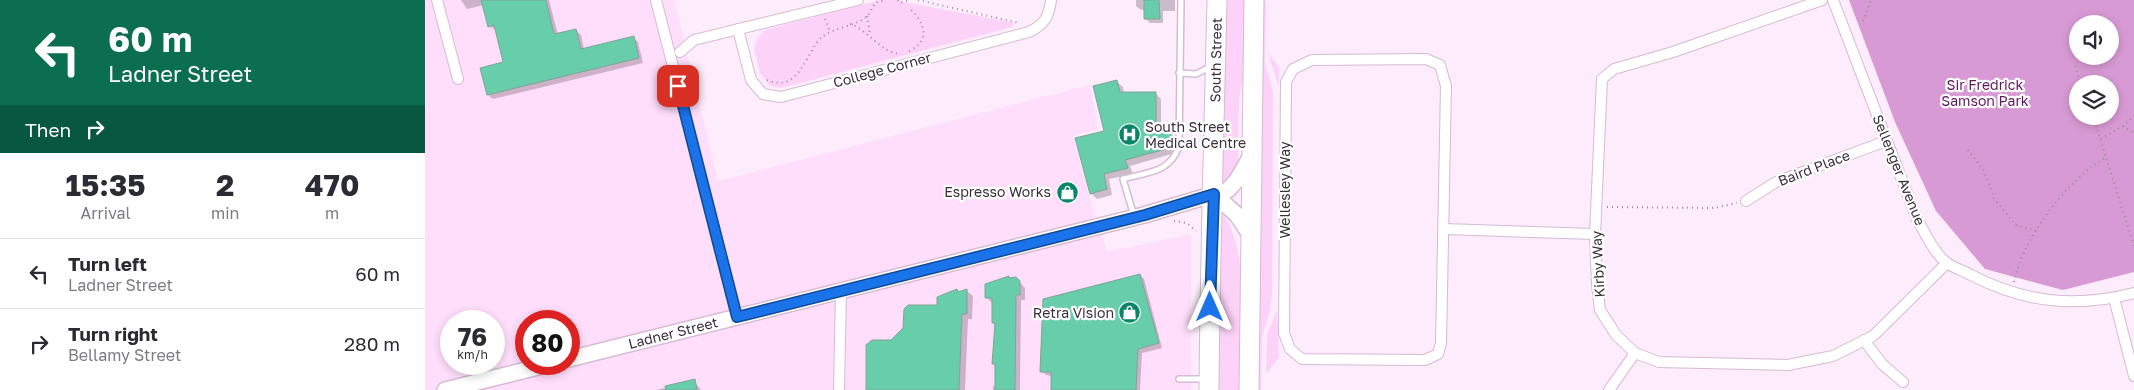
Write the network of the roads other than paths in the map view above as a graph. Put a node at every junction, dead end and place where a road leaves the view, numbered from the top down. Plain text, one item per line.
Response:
1 (437, 0) edge
2 (656, 0) edge
3 (857, 0) edge
4 (1051, 0) edge
5 (1181, 0) edge
6 (1217, 0) edge
7 (1254, 0) edge
8 (1822, 0) edge
9 (1833, 0) edge
10 (738, 29) junction
11 (680, 52) dead end
12 (1215, 64) junction
13 (1179, 73) junction
14 (458, 79) dead end
15 (1886, 141) junction
16 (1252, 154) junction
17 (1214, 194) junction
18 (1746, 201) road end
19 (1134, 218) junction
20 (1444, 229) junction
21 (1595, 234) junction
22 (1251, 236) junction
23 (1947, 263) junction
24 (841, 291) junction
25 (2134, 293) edge
26 (2114, 298) junction
27 (737, 317) junction
28 (1864, 340) junction
29 (1635, 353) junction
30 (580, 356) edge
31 (515, 373) edge
32 (2134, 376) edge
33 (1179, 379) dead end
34 (1903, 382) dead end
35 (1209, 385) edge
36 (445, 390) edge
37 (839, 390) edge
38 (1249, 390) edge
39 (1609, 390) edge

1 - 14 street
2 - 27 street
3 - 10 street
4 - 10 street, College Corner
5 - 13 lane
6 - 12 highway, South Street
7 - 16 highway
8 - 21 street, Kirby Way
9 - 15 street, Sellenger Avenue
10 - 11 street
12 - 13 lane
12 - 17 highway, South Street
13 - 19 lane
15 - 18 street, Baird Place
15 - 23 street, Sellenger Avenue
16 - 17 street, Ladner Street
16 - 22 highway
17 - 19 street, Ladner Street
17 - 22 street
17 - 35 highway, South Street
19 - 24 street, Ladner Street
20 - 20 street, Wellesley Way
20 - 21 street
21 - 29 street, Kirby Way
22 - 38 highway
23 - 26 street, Sellenger Avenue
23 - 28 street, Kirby Way
24 - 27 street, Ladner Street
24 - 37 street
25 - 26 street, Sellenger Avenue
26 - 32 street
27 - 30 street, Ladner Street
28 - 29 street, Kirby Way
28 - 34 street
29 - 39 street
31 - 36 street
33 - 35 lane

